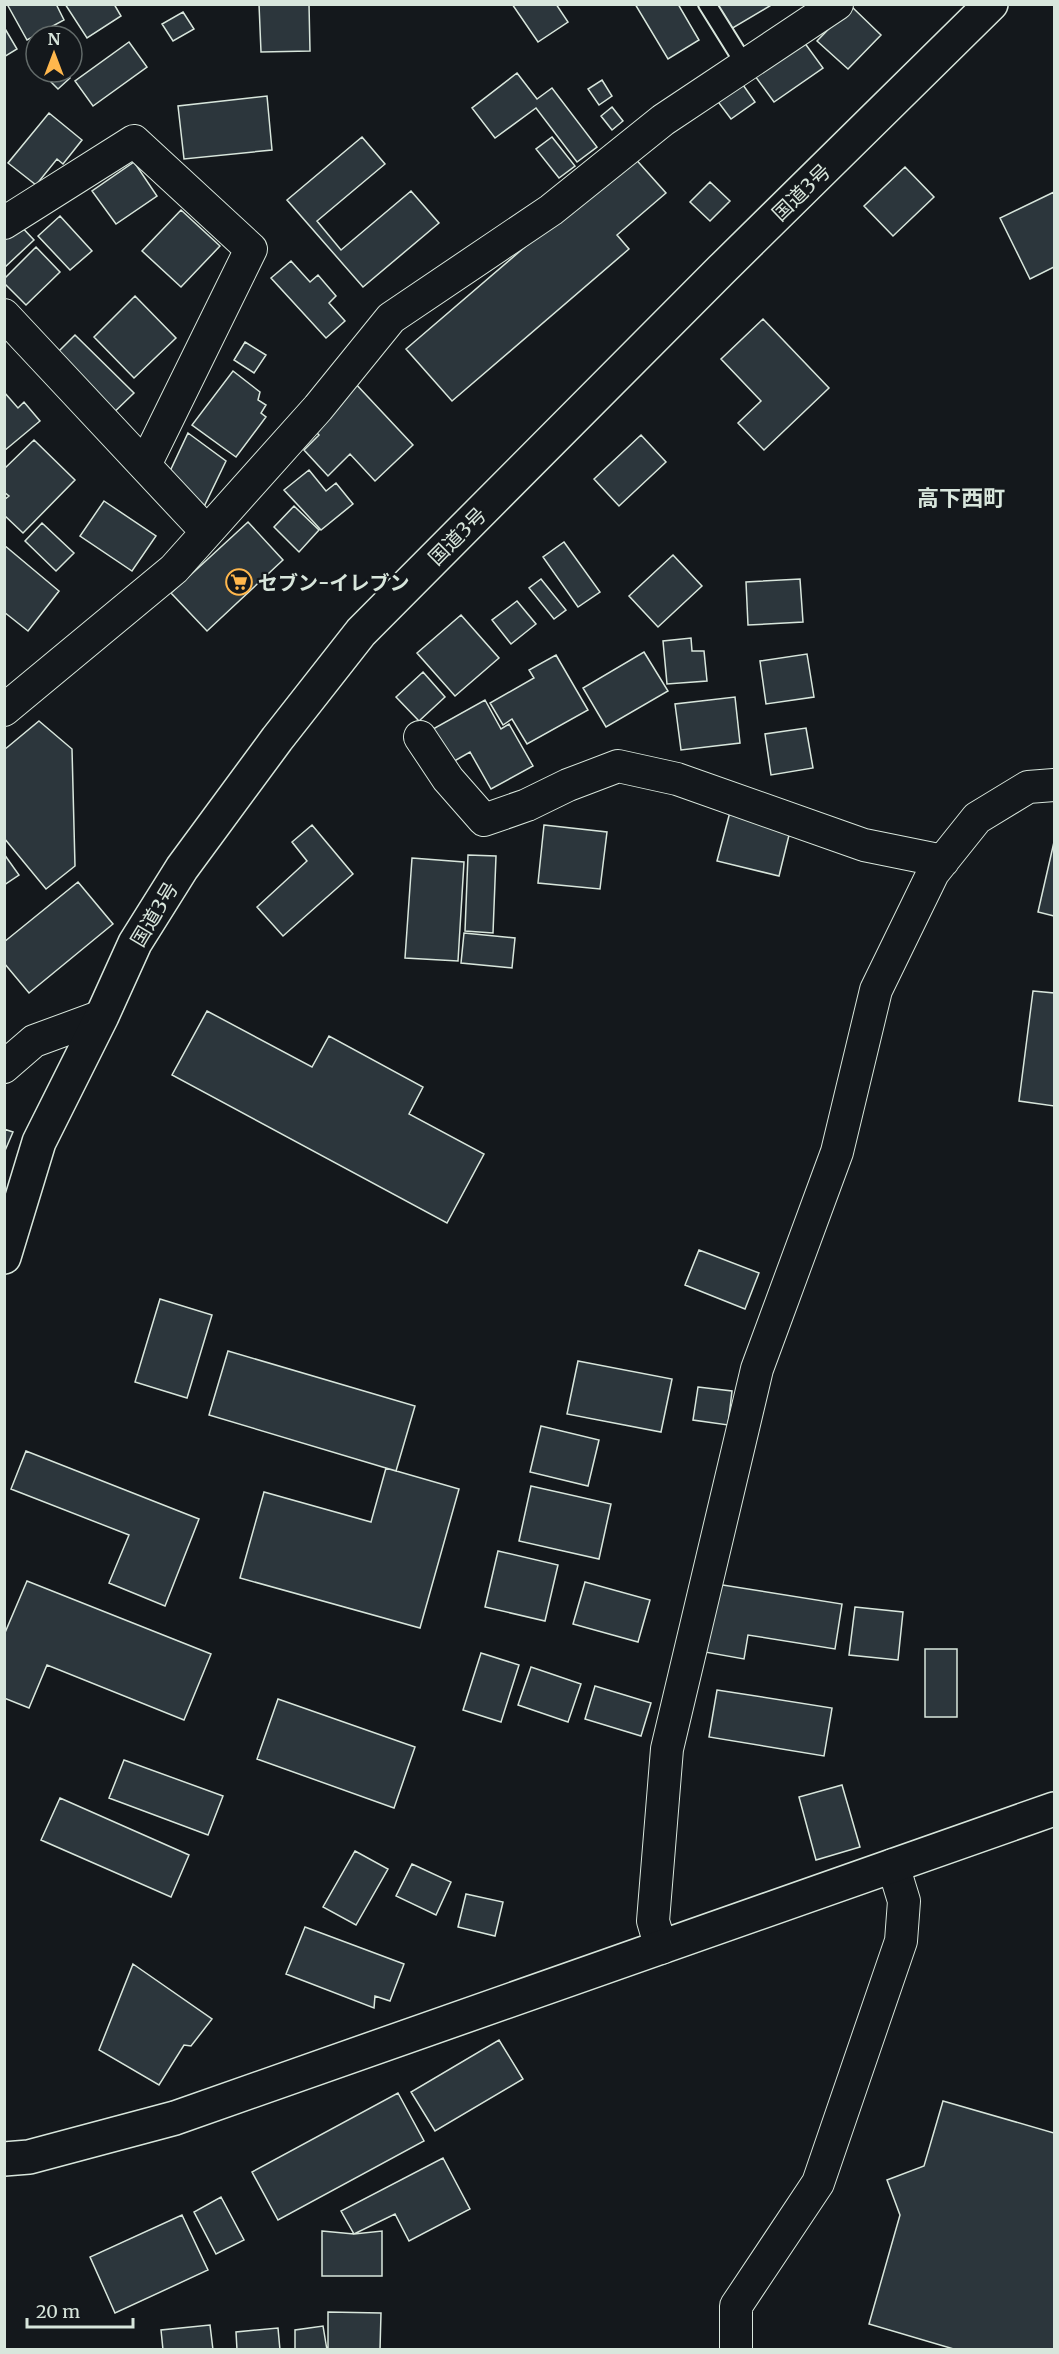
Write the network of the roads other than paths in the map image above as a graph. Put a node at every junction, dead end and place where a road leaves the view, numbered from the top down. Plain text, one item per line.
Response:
1 (707, 4) edge
2 (837, 4) edge
3 (991, 4) edge
4 (745, 65) junction
5 (4, 223) edge
6 (4, 315) edge
7 (145, 465) junction
8 (207, 532) junction
9 (4, 710) edge
10 (420, 737) dead end
11 (1054, 785) edge
12 (943, 861) junction
13 (102, 1016) junction
14 (4, 1067) edge
15 (4, 1257) edge
16 (1054, 1809) edge
17 (893, 1865) junction
18 (661, 1948) junction
19 (4, 2159) edge
20 (736, 2349) edge

1 - 4 lane
2 - 4 street
3 - 13 main road, 国道3号
4 - 8 street
5 - 7 street
6 - 7 street
7 - 8 street
8 - 9 street
10 - 12 street
11 - 12 street
12 - 18 street
13 - 14 street
13 - 15 main road, 国道3号
16 - 17 main road
17 - 18 main road
17 - 20 street
18 - 19 main road

